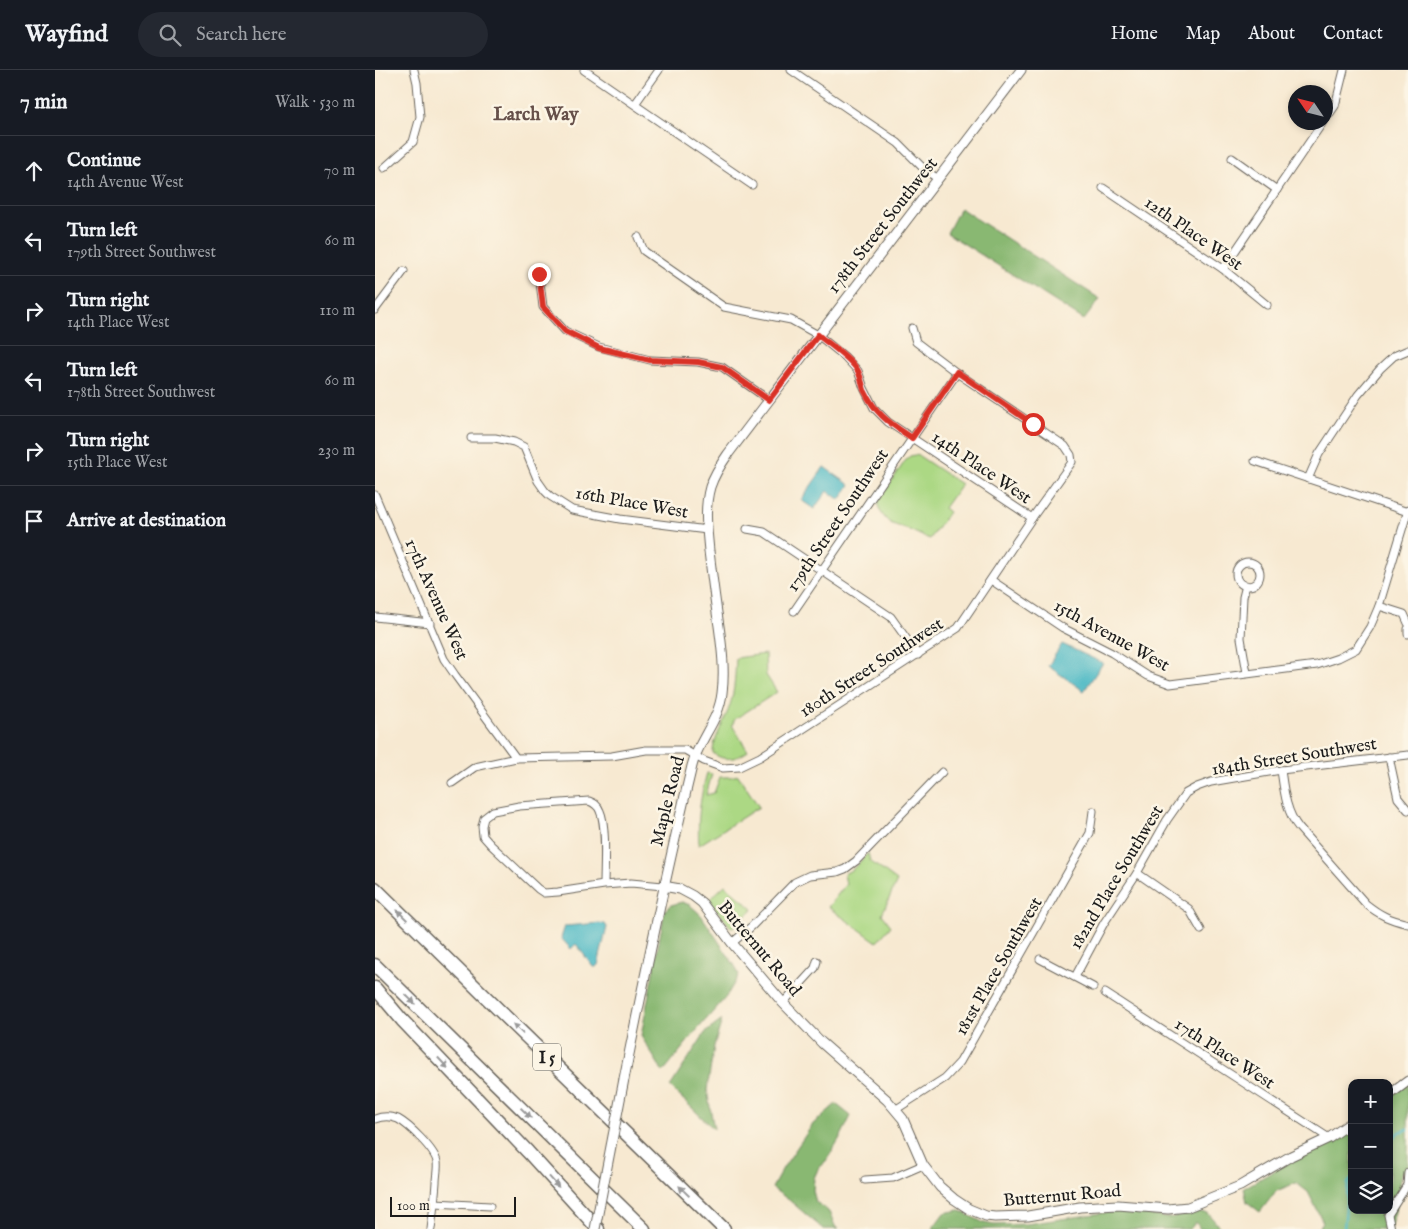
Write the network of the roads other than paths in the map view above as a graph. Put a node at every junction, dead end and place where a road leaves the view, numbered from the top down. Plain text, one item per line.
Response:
1 (414, 70) edge
2 (584, 70) edge
3 (659, 70) edge
4 (791, 70) edge
5 (1021, 70) edge
6 (1335, 70) edge
7 (1344, 71) edge
8 (635, 104) junction
9 (1333, 109) edge
10 (1318, 130) edge
11 (1232, 158) dead end
12 (384, 168) dead end
13 (938, 179) junction
14 (752, 185) dead end
15 (1103, 188) dead end
16 (1277, 190) junction
17 (638, 237) dead end
18 (1223, 269) junction
19 (404, 271) dead end
20 (539, 274) dead end
21 (1267, 305) dead end
22 (375, 310) edge
23 (912, 328) dead end
24 (818, 335) junction
25 (1408, 350) edge
26 (957, 372) junction
27 (769, 400) junction
28 (471, 438) dead end
29 (912, 438) junction
30 (1255, 460) dead end
31 (1308, 479) junction
32 (375, 495) edge
33 (1408, 511) edge
34 (1032, 518) junction
35 (747, 529) dead end
36 (707, 530) junction
37 (821, 570) junction
38 (991, 580) junction
39 (1245, 585) dead end
40 (1379, 606) junction
41 (794, 611) dead end
42 (375, 617) edge
43 (429, 623) junction
44 (1408, 623) edge
45 (1408, 629) edge
46 (1408, 634) edge
47 (918, 655) junction
48 (1247, 673) junction
49 (695, 755) junction
50 (1408, 755) edge
51 (1389, 757) junction
52 (516, 758) junction
53 (1281, 770) junction
54 (942, 772) dead end
55 (452, 783) dead end
56 (1186, 794) joint
57 (1408, 810) edge
58 (1093, 811) dead end
59 (1137, 874) junction
60 (604, 885) junction
61 (663, 886) junction
62 (375, 888) edge
63 (1408, 924) edge
64 (1201, 930) dead end
65 (732, 943) junction
66 (1040, 959) dead end
67 (817, 961) dead end
68 (375, 965) edge
69 (1075, 976) junction
70 (1093, 987) dead end
71 (375, 988) edge
72 (1105, 993) dead end
73 (783, 1003) junction
74 (1408, 1081) edge
75 (1393, 1092) edge
76 (895, 1110) junction
77 (375, 1119) edge
78 (1349, 1124) edge
79 (1329, 1138) junction
80 (923, 1166) junction
81 (1408, 1173) edge
82 (865, 1180) dead end
83 (435, 1203) junction
84 (490, 1206) dead end
85 (722, 1228) edge
86 (431, 1229) edge
87 (597, 1229) edge
88 (644, 1229) edge
89 (1391, 1229) edge

1 - 12 street
2 - 8 street
3 - 8 street
4 - 13 street
5 - 13 street, 178th Street Southwest
6 - 7 street
7 - 9 street
8 - 14 street
10 - 16 street
11 - 16 street
13 - 24 street, 178th Street Southwest
15 - 18 street, 12th Place West
16 - 18 street
17 - 24 street, 14th Place West
18 - 21 street, 12th Place West
19 - 22 street
20 - 27 street
23 - 26 street
24 - 27 street, 178th Street Southwest
24 - 29 street, 14th Place West
25 - 31 street
26 - 29 street, 179th Street Southwest
26 - 34 street, 180th Street Southwest
27 - 36 street, Maple Road
28 - 36 street, 16th Place West
29 - 34 street, 14th Place West
29 - 37 street, 179th Street Southwest
30 - 31 street
31 - 33 street
32 - 43 street, 17th Avenue West
33 - 40 street, 15th Avenue West
34 - 38 street, 180th Street Southwest
35 - 37 street
36 - 49 street, Maple Road
37 - 41 street, 179th Street Southwest
37 - 47 street
38 - 47 street, 180th Street Southwest
38 - 48 street, 15th Avenue West
39 - 48 street
40 - 44 street
40 - 48 street, 15th Avenue West
42 - 43 street
43 - 52 street, 17th Avenue West
45 - 46 street
47 - 49 street, 180th Street Southwest
49 - 52 street
49 - 61 street, Maple Road
50 - 51 street, 184th Street Southwest
51 - 53 street, 184th Street Southwest
51 - 57 street
52 - 55 street
53 - 56 street, 184th Street Southwest
53 - 63 street
54 - 65 street
56 - 59 street, 182nd Place Southwest
58 - 76 street, 181st Place Southwest
59 - 64 street
59 - 69 street, 182nd Place Southwest
60 - 60 street
60 - 61 street
61 - 65 street, Butternut Road
61 - 87 street, Maple Road, bridge
85 -> 62 highway, I 5
65 - 73 street, Butternut Road
66 - 69 street
67 - 73 street
68 -> 88 highway
69 - 70 street
71 -> 87 highway
72 - 79 street, 17th Place West
73 - 76 street, Butternut Road
74 - 75 street
76 - 80 street, Butternut Road
77 - 83 street
78 - 79 street, Butternut Road
79 - 80 street, Butternut Road
80 - 82 street
81 - 89 street
83 - 84 street
83 - 86 street

